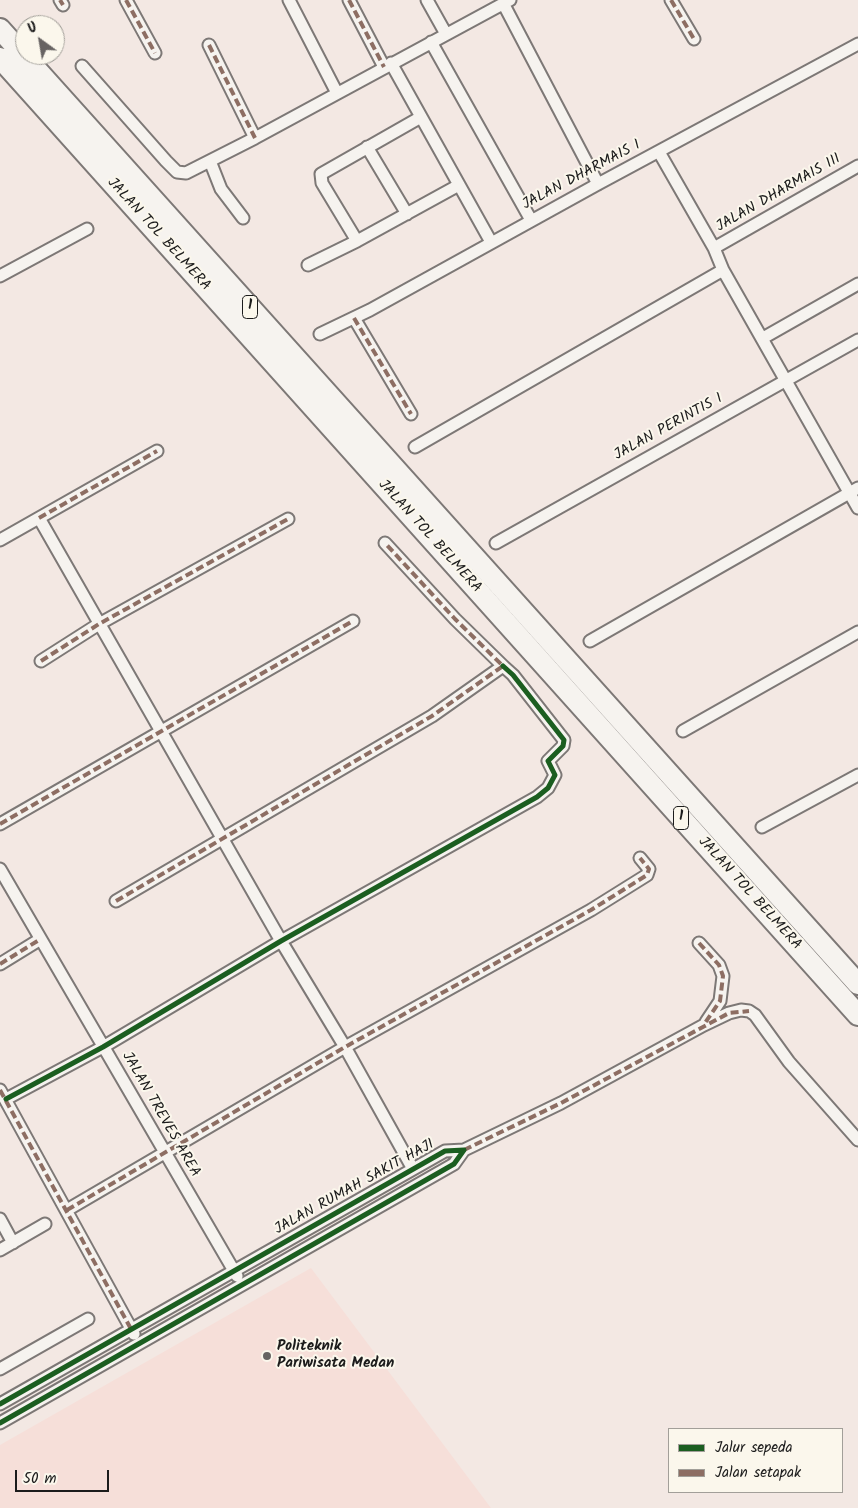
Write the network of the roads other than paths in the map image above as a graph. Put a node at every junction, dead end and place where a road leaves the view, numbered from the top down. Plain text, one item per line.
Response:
1 (126, 0) edge
2 (289, 0) edge
3 (349, 0) edge
4 (428, 0) edge
5 (671, 0) edge
6 (506, 2) edge
7 (0, 28) edge
8 (446, 34) junction
9 (694, 39) dead end
10 (431, 42) junction
11 (858, 44) edge
12 (210, 45) dead end
13 (155, 53) dead end
14 (0, 58) edge
15 (388, 65) junction
16 (82, 66) dead end
17 (337, 93) junction
18 (421, 117) junction
19 (255, 138) junction
20 (367, 147) junction
21 (659, 152) junction
22 (210, 161) junction
23 (858, 166) edge
24 (598, 184) junction
25 (459, 186) junction
26 (407, 214) junction
27 (244, 218) dead end
28 (531, 220) junction
29 (87, 229) dead end
30 (357, 242) junction
31 (491, 242) junction
32 (714, 248) junction
33 (308, 265) dead end
34 (723, 270) junction
35 (0, 276) edge
36 (858, 284) edge
37 (354, 318) junction
38 (320, 334) dead end
39 (762, 338) junction
40 (858, 340) edge
41 (787, 379) junction
42 (411, 414) dead end
43 (414, 447) dead end
44 (157, 451) dead end
45 (854, 491) edge
46 (858, 508) edge
47 (39, 518) junction
48 (288, 519) dead end
49 (0, 540) edge
50 (385, 543) dead end
51 (496, 543) dead end
52 (353, 622) dead end
53 (99, 624) junction
54 (858, 632) edge
55 (590, 641) dead end
56 (41, 661) dead end
57 (503, 666) junction
58 (161, 732) junction
59 (683, 732) dead end
60 (858, 775) edge
61 (0, 824) edge
62 (762, 827) dead end
63 (223, 839) junction
64 (640, 858) dead end
65 (0, 869) edge
66 (116, 900) dead end
67 (40, 940) junction
68 (282, 942) junction
69 (699, 943) dead end
70 (0, 964) edge
71 (858, 984) edge
72 (858, 1015) edge
73 (704, 1026) junction
74 (345, 1046) junction
75 (103, 1047) junction
76 (3, 1095) edge
77 (858, 1140) edge
78 (464, 1150) junction
79 (164, 1152) junction
80 (413, 1169) junction
81 (67, 1210) junction
82 (0, 1219) edge
83 (46, 1224) dead end
84 (13, 1243) junction
85 (278, 1246) junction
86 (0, 1250) edge
87 (286, 1260) junction
88 (234, 1271) junction
89 (242, 1285) junction
90 (88, 1319) dead end
91 (131, 1329) junction
92 (139, 1344) junction
93 (0, 1369) edge
94 (0, 1404) edge
95 (0, 1423) edge

1 - 13 street
2 - 17 street
3 - 15 street
4 - 8 street
5 - 9 street
6 - 8 street
6 - 24 street
7 - 71 highway, JALAN TOL BELMERA / 1
8 - 10 street
10 - 15 street
10 - 28 street
11 - 21 street, JALAN DHARMAIS I
12 - 19 street
14 - 72 highway, JALAN TOL BELMERA / 1
15 - 17 street
15 - 18 street
16 - 22 street
17 - 19 street
18 - 20 street
18 - 25 street
19 - 22 street
20 - 26 street
20 - 30 street
21 - 24 street, JALAN DHARMAIS I
21 - 32 street
22 - 27 street
23 - 32 street, JALAN DHARMAIS III
24 - 28 street, JALAN DHARMAIS I
25 - 26 street
25 - 31 street
26 - 30 street
28 - 31 street, JALAN DHARMAIS I
29 - 35 street
30 - 33 street
31 - 37 street, JALAN DHARMAIS I
32 - 34 street
34 - 39 street
34 - 43 street
36 - 39 street
37 - 38 street, JALAN DHARMAIS I
37 - 42 street
39 - 41 street
40 - 41 street, JALAN PERINTIS I
41 - 45 street
41 - 51 street, JALAN PERINTIS I
44 - 47 street
45 - 46 street
45 - 55 street
47 - 49 street
47 - 53 street
48 - 53 street
50 - 57 street
52 - 58 street
53 - 56 street
53 - 58 street
54 - 59 street
57 - 63 street
57 - 68 street
58 - 61 street
58 - 63 street
60 - 62 street
63 - 66 street
63 - 68 street
64 - 74 street
65 - 67 street, JALAN TREVES AREA
67 - 70 street
67 - 75 street, JALAN TREVES AREA
68 - 74 street
68 - 75 street
69 - 73 street
73 - 77 street, JALAN RUMAH SAKIT HAJI
73 - 78 street, JALAN RUMAH SAKIT HAJI
74 - 79 street
74 - 80 street
75 - 76 street
75 - 79 street, JALAN TREVES AREA
76 - 81 street
78 - 80 street, JALAN RUMAH SAKIT HAJI
78 - 87 street, JALAN RUMAH SAKIT HAJI
79 - 81 street
79 - 88 street, JALAN TREVES AREA
80 - 85 street, JALAN RUMAH SAKIT HAJI
81 - 91 street
82 - 84 street
83 - 84 street
84 - 86 street
85 - 87 street
85 - 88 street, JALAN RUMAH SAKIT HAJI
87 - 89 street, JALAN RUMAH SAKIT HAJI
88 - 89 street, JALAN TREVES AREA
88 - 91 street, JALAN RUMAH SAKIT HAJI
89 - 92 street, JALAN RUMAH SAKIT HAJI
90 - 93 street
91 - 92 street
91 - 94 street, JALAN RUMAH SAKIT HAJI
92 - 95 street, JALAN RUMAH SAKIT HAJI

